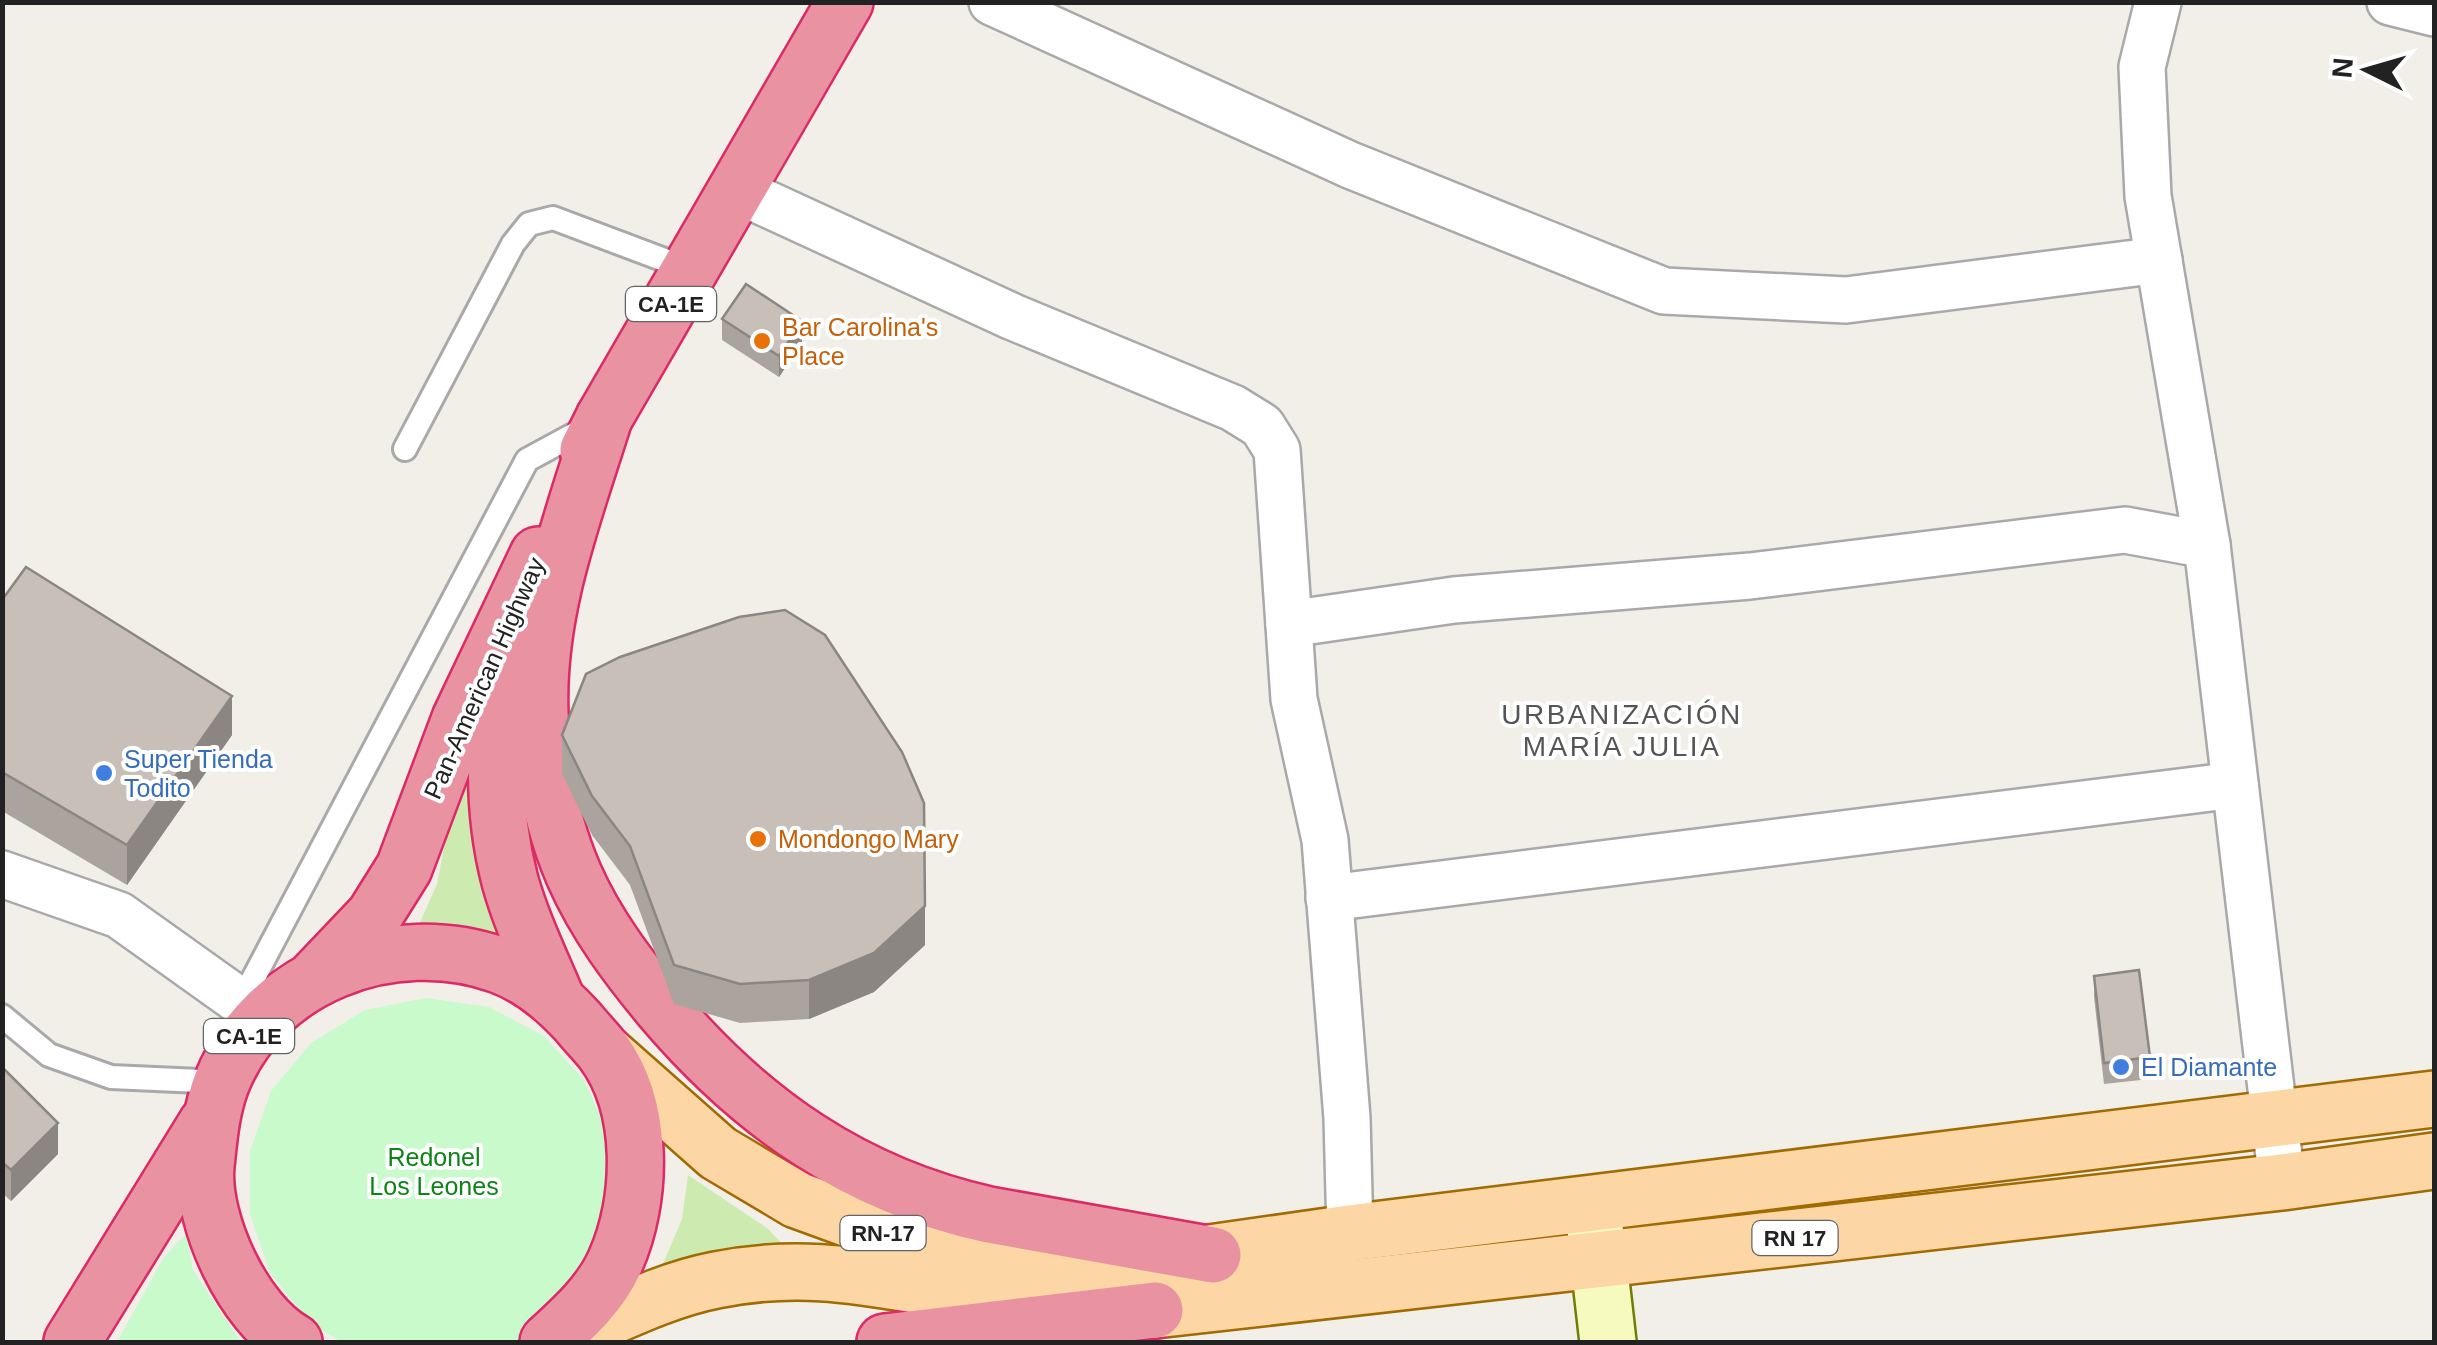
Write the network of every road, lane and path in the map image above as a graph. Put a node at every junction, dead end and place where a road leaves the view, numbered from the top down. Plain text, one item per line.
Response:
1 (845, 2) edge
2 (992, 2) edge
3 (2158, 2) edge
4 (2390, 2) edge
5 (2434, 13) edge
6 (737, 190) junction
7 (2159, 260) junction
8 (690, 270) junction
9 (604, 418) junction
10 (405, 449) dead end
11 (2207, 546) junction
12 (1289, 624) junction
13 (2235, 785) junction
14 (2, 874) edge
15 (1329, 898) junction
16 (316, 977) junction
17 (556, 998) junction
18 (251, 1012) junction
19 (2, 1016) edge
20 (605, 1054) junction
21 (216, 1099) junction
22 (2434, 1099) edge
23 (2276, 1120) junction
24 (2434, 1161) edge
25 (2282, 1182) junction
26 (1592, 1203) junction
27 (1350, 1233) junction
28 (1213, 1255) junction
29 (1599, 1260) junction
30 (1156, 1326) edge
31 (72, 1342) edge
32 (294, 1342) edge
33 (550, 1342) edge
34 (884, 1342) edge
35 (1608, 1342) edge

1 - 6 highway, Pan-American Highway / CA-1E
2 - 7 street
3 - 7 street
4 - 5 street
6 - 8 highway, Pan-American Highway / CA-1E
6 - 12 street
7 - 11 street
8 - 9 highway, Pan-American Highway / CA-1E
8 - 10 lane
9 - 16 highway, Pan-American Highway / CA-1E
9 - 17 highway, Pan-American Highway / CA-1E
9 - 18 lane
9 - 28 highway
11 - 12 street
11 - 13 street
12 - 15 street
13 - 15 street
13 - 23 street
14 - 18 street
15 - 27 street
16 - 17 highway, CA-1E
16 - 18 highway, CA-1E
17 - 20 highway, CA-1E
18 - 21 highway, CA-1E
19 - 21 lane
20 - 28 main road, RN-17
20 - 33 highway, CA-1E
21 - 31 highway, CA-1E
21 - 32 highway, CA-1E
22 - 23 main road, RN 17
23 - 25 street
23 - 26 main road, RN 17
24 - 25 main road, RN 17
25 - 29 main road, RN 17
26 - 27 main road, RN 17
26 - 29 street
27 - 28 main road, RN 17
29 - 30 main road, RN 17
29 - 35 street
30 - 33 main road, RN-17
30 - 34 highway

